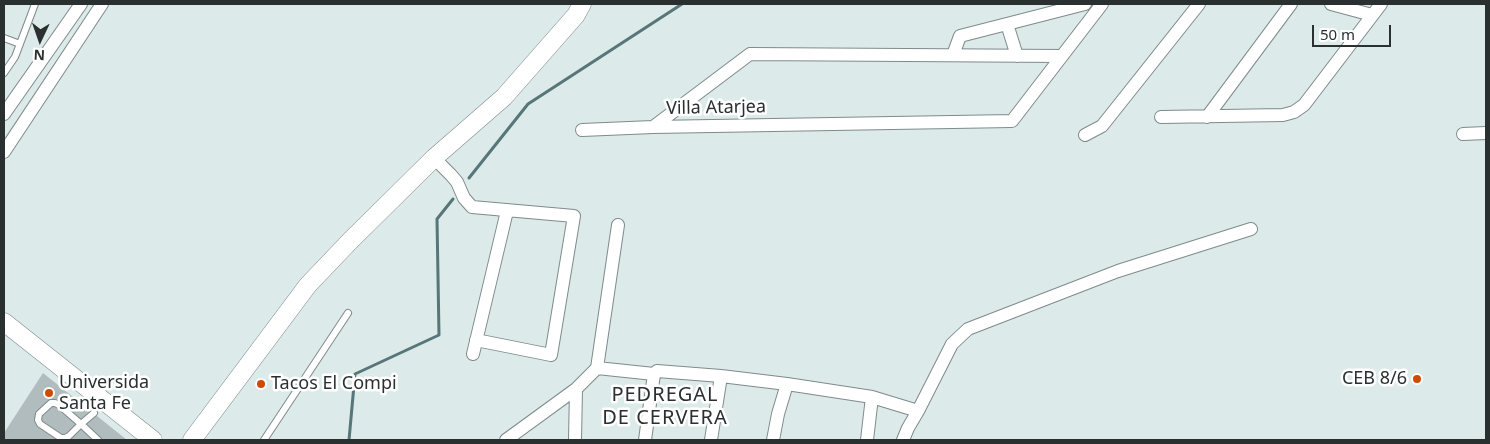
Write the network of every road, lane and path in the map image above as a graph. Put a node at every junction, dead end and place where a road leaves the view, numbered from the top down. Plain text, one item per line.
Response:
1 (35, 4) edge
2 (81, 4) edge
3 (102, 4) edge
4 (592, 4) edge
5 (1085, 4) edge
6 (1102, 4) edge
7 (1199, 4) edge
8 (1291, 4) edge
9 (1331, 4) edge
10 (1381, 4) edge
11 (579, 9) edge
12 (1372, 16) junction
13 (1007, 24) junction
14 (4, 38) edge
15 (20, 44) junction
16 (953, 55) junction
17 (1017, 56) junction
18 (1062, 56) junction
19 (44, 57) junction
20 (59, 68) junction
21 (4, 73) edge
22 (4, 114) edge
23 (1161, 117) dead end
24 (1206, 117) junction
25 (653, 126) junction
26 (582, 130) dead end
27 (1486, 133) edge
28 (1463, 134) dead end
29 (1085, 135) dead end
30 (4, 152) edge
31 (434, 158) junction
32 (507, 210) junction
33 (618, 225) dead end
34 (1251, 230) dead end
35 (348, 313) dead end
36 (4, 322) edge
37 (476, 340) junction
38 (474, 354) dead end
39 (597, 368) junction
40 (654, 374) junction
41 (722, 376) junction
42 (787, 384) junction
43 (576, 389) junction
44 (872, 397) junction
45 (918, 411) junction
46 (94, 414) dead end
47 (80, 424) junction
48 (98, 440) edge
49 (153, 440) edge
50 (192, 440) edge
51 (264, 440) edge
52 (506, 440) edge
53 (575, 440) edge
54 (645, 440) edge
55 (711, 440) edge
56 (773, 440) edge
57 (867, 440) edge
58 (903, 440) edge

1 - 15 lane
2 - 19 street
3 - 20 street
4 - 11 street
5 - 13 street
6 - 18 street, Villa Atarjea
7 - 29 street
8 - 24 street
9 - 12 street
10 - 12 street
11 - 31 street
12 - 24 street
13 - 16 street
13 - 17 street
14 - 15 lane
15 - 21 lane
16 - 17 street, Villa Atarjea
16 - 25 street, Villa Atarjea
17 - 18 street, Villa Atarjea
18 - 25 street, Villa Atarjea
19 - 20 street
19 - 22 street
20 - 30 street
23 - 24 street
25 - 26 street
27 - 28 street
31 - 32 street
31 - 50 street
32 - 37 street
32 - 37 street
33 - 39 street
34 - 45 street
35 - 51 lane
36 - 49 street
37 - 38 street
39 - 40 street
39 - 43 street
40 - 41 street
40 - 54 street
41 - 42 street
41 - 55 street
42 - 44 street
42 - 56 street
43 - 52 street
43 - 53 street
44 - 45 street
44 - 57 street
45 - 58 street
46 - 47 lane
47 - 47 lane
47 - 48 lane

